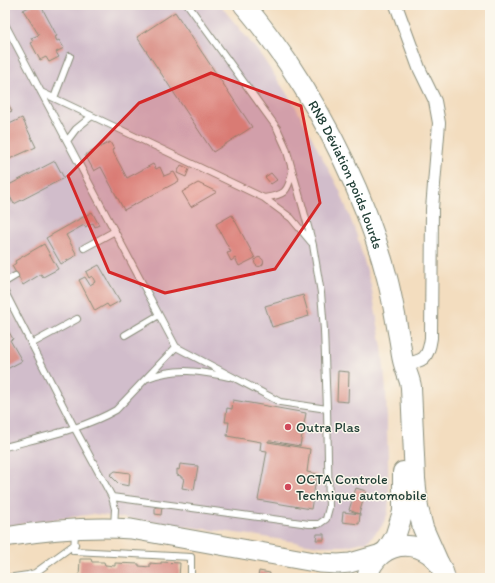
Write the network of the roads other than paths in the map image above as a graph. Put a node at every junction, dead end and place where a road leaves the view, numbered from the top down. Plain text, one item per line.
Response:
1 (188, 5) edge
2 (244, 5) edge
3 (396, 5) edge
4 (5, 24) edge
5 (70, 56) dead end
6 (41, 92) junction
7 (54, 98) junction
8 (92, 116) junction
9 (67, 141) junction
10 (292, 169) junction
11 (264, 198) junction
12 (115, 231) junction
13 (313, 245) junction
14 (84, 248) dead end
15 (15, 276) dead end
16 (5, 282) edge
17 (5, 292) edge
18 (159, 315) junction
19 (77, 318) dead end
20 (125, 335) dead end
21 (31, 344) junction
22 (176, 347) junction
23 (404, 364) junction
24 (145, 379) junction
25 (236, 379) junction
26 (327, 409) junction
27 (74, 427) junction
28 (5, 447) edge
29 (112, 498) junction
30 (114, 528) junction
31 (75, 536) junction
32 (5, 537) edge
33 (192, 549) junction
34 (384, 552) junction
35 (281, 556) junction
36 (445, 572) edge
37 (7, 578) edge
38 (191, 578) edge
39 (330, 578) edge
40 (367, 578) edge

1 - 10 lane
2 - 23 highway, RN8 Déviation poids lourds
3 - 23 street
4 - 6 lane
5 - 7 lane
6 - 7 lane
6 - 9 lane
7 - 8 lane
8 - 9 lane
8 - 11 lane
9 - 12 lane
10 - 11 lane
10 - 13 lane
11 - 13 lane
12 - 14 lane
12 - 18 lane
13 - 26 lane
15 - 16 lane
17 - 21 lane
18 - 20 lane
18 - 22 lane
19 - 21 lane
21 - 27 lane
22 - 24 lane
22 - 25 lane
23 - 34 highway
23 - 36 highway
24 - 25 lane
24 - 27 lane
25 - 26 lane
26 - 29 lane
27 - 28 lane
27 - 29 lane
29 - 30 lane
30 - 31 main road
30 - 33 main road
31 - 32 main road
31 - 33 lane
31 - 37 lane
33 - 35 main road
33 - 38 lane
34 - 35 main road
34 - 36 highway
34 - 40 highway
35 - 39 main road

